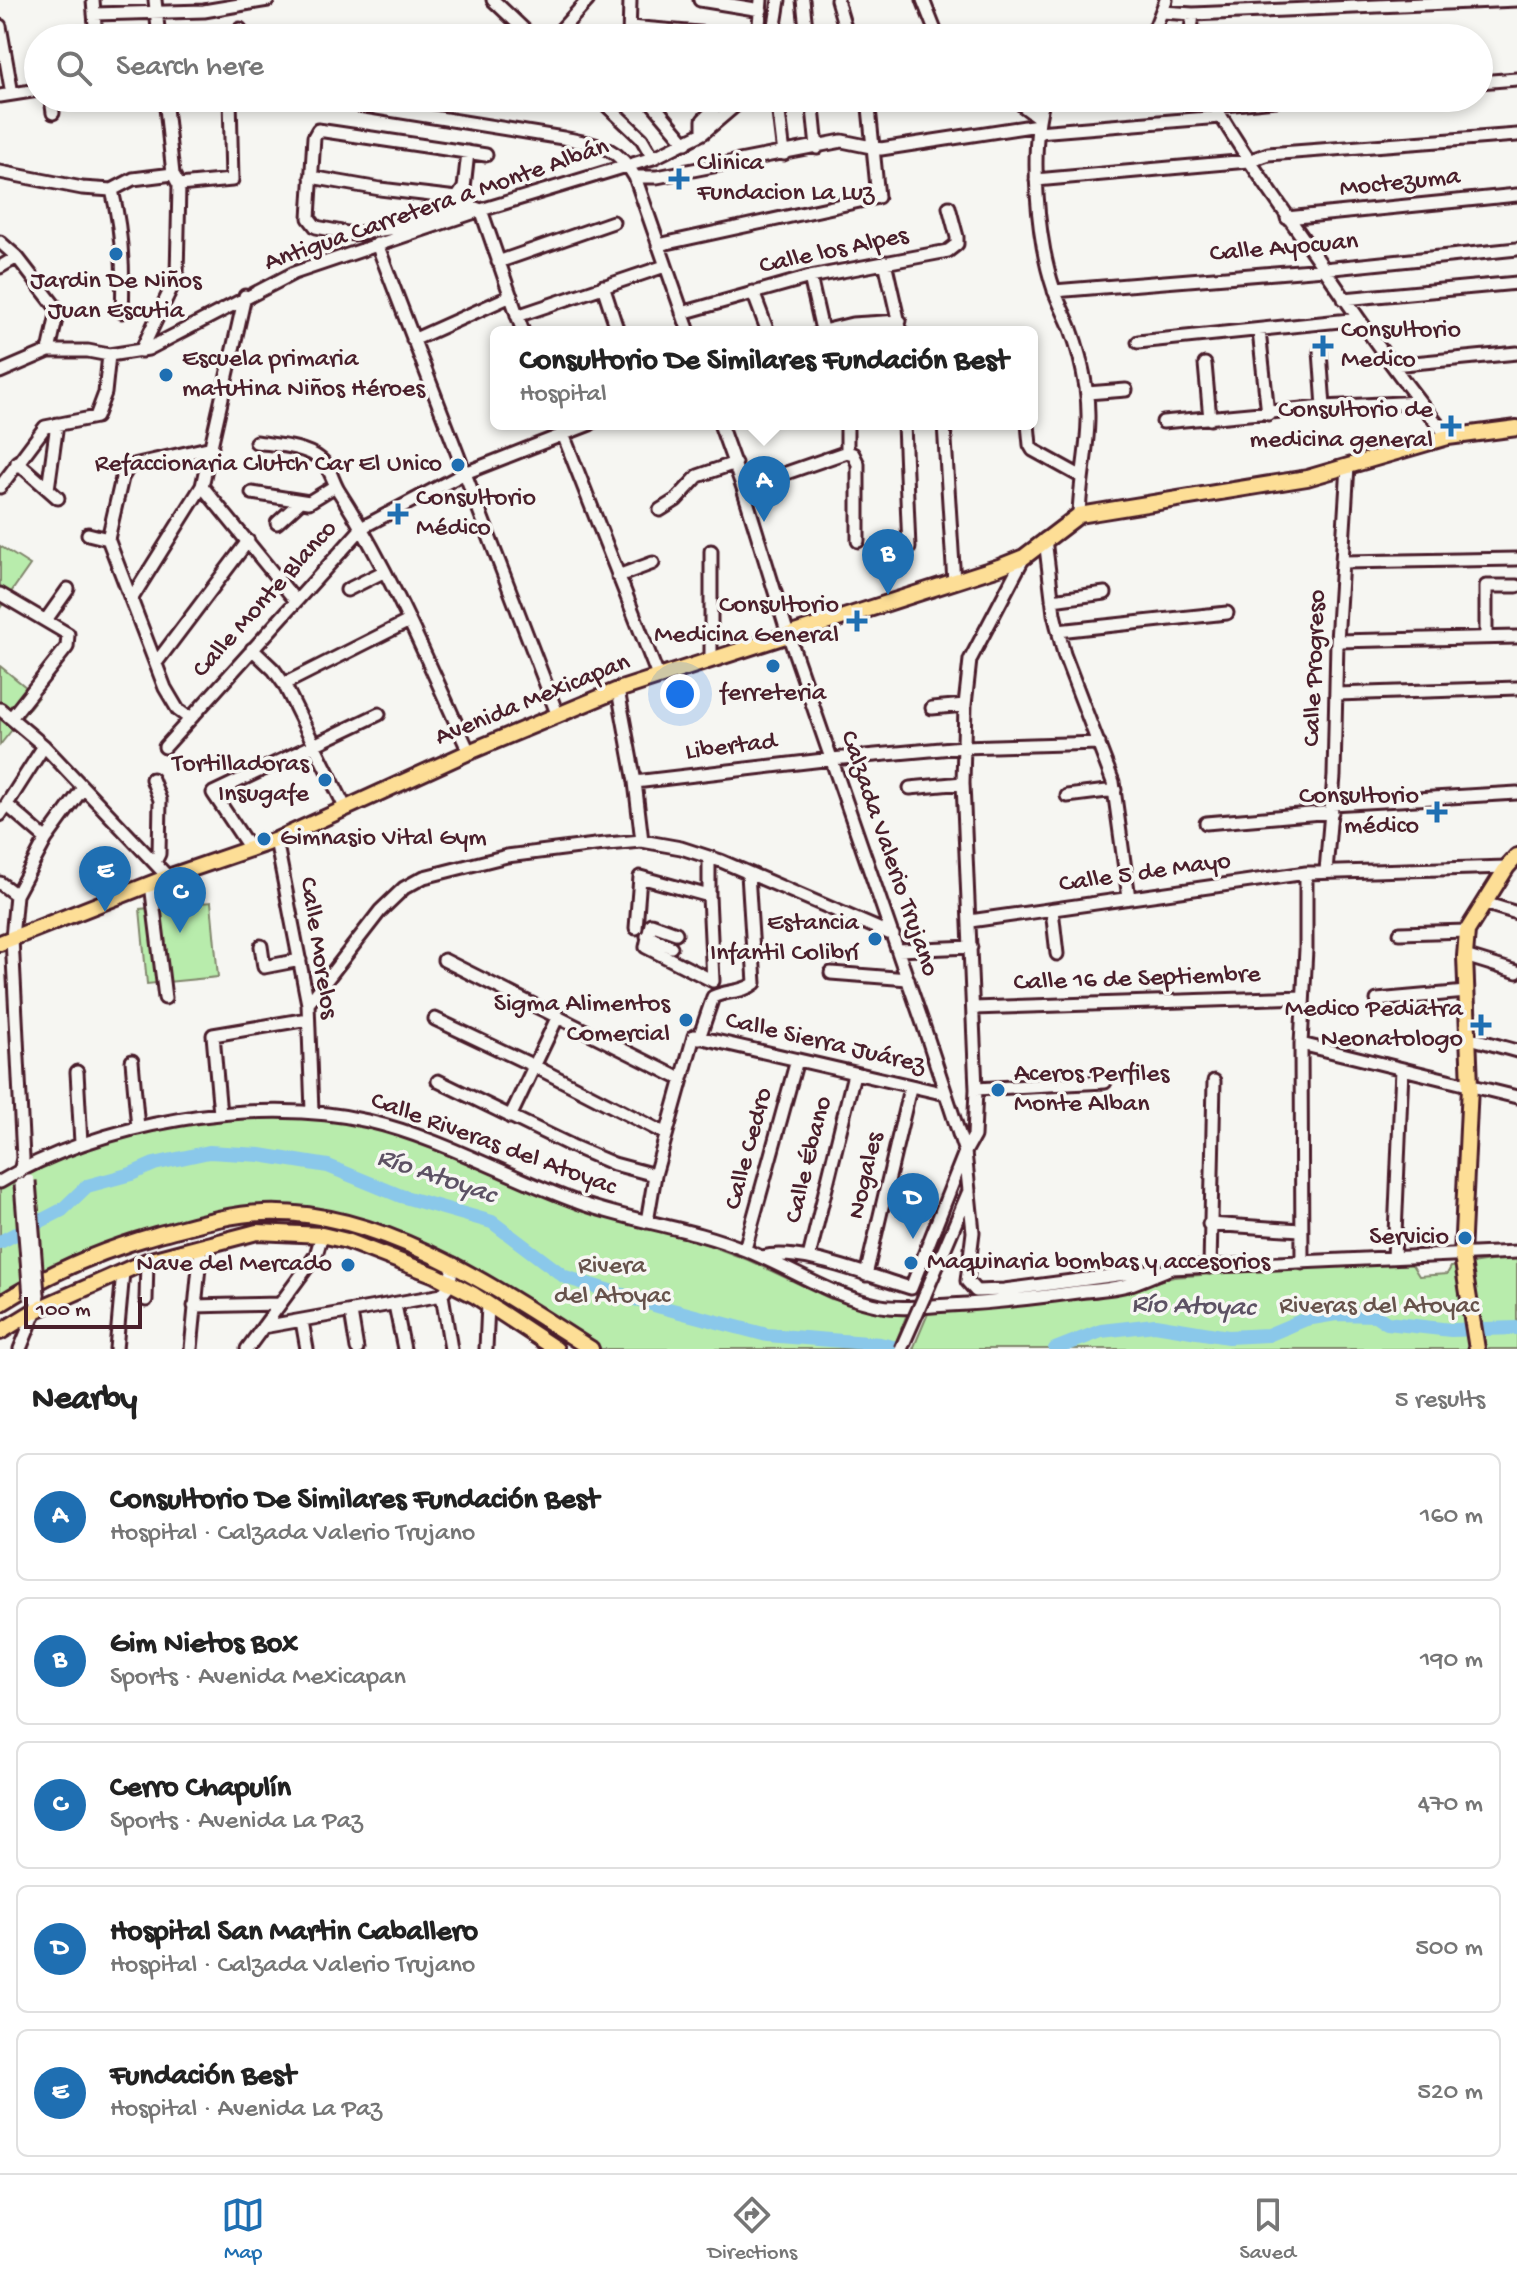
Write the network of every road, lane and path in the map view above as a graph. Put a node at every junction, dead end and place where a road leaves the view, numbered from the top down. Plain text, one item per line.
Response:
1 (93, 0) edge
2 (268, 0) edge
3 (493, 0) edge
4 (588, 0) edge
5 (630, 0) edge
6 (700, 0) edge
7 (779, 0) edge
8 (803, 0) edge
9 (837, 0) edge
10 (923, 0) edge
11 (1205, 0) edge
12 (1517, 0) edge
13 (1449, 2) edge
14 (761, 5) edge
15 (156, 6) edge
16 (1164, 6) edge
17 (1276, 6) edge
18 (94, 14) junction
19 (1197, 14) junction
20 (95, 24) edge
21 (518, 24) edge
22 (566, 24) edge
23 (629, 24) edge
24 (775, 24) edge
25 (806, 24) edge
26 (844, 24) edge
27 (932, 24) edge
28 (1194, 24) edge
29 (0, 26) edge
30 (1517, 79) edge
31 (1493, 81) edge
32 (6, 95) edge
33 (167, 112) edge
34 (230, 112) edge
35 (399, 112) edge
36 (620, 112) edge
37 (660, 112) edge
38 (711, 112) edge
39 (728, 112) edge
40 (813, 112) edge
41 (869, 112) edge
42 (1028, 112) edge
43 (1041, 112) edge
44 (1166, 112) edge
45 (1218, 112) edge
46 (779, 113) dead end
47 (1038, 125) junction
48 (703, 133) junction
49 (1517, 135) edge
50 (686, 143) junction
51 (817, 148) junction
52 (872, 149) junction
53 (468, 152) junction
54 (784, 154) junction
55 (486, 155) dead end
56 (653, 158) junction
57 (1248, 161) junction
58 (628, 165) junction
59 (0, 172) edge
60 (311, 177) junction
61 (635, 177) junction
62 (176, 180) junction
63 (1036, 180) junction
64 (112, 190) junction
65 (1517, 195) edge
66 (949, 207) dead end
67 (481, 210) junction
68 (1287, 218) junction
69 (610, 224) dead end
70 (0, 242) edge
71 (377, 244) junction
72 (658, 245) junction
73 (1517, 249) edge
74 (17, 257) junction
75 (498, 262) junction
76 (885, 262) junction
77 (665, 266) junction
78 (0, 267) edge
79 (1324, 269) junction
80 (810, 277) junction
81 (1517, 283) edge
82 (603, 286) junction
83 (1054, 291) junction
84 (753, 292) junction
85 (245, 296) junction
86 (511, 296) junction
87 (1344, 299) junction
88 (122, 312) dead end
89 (682, 313) junction
90 (517, 316) junction
91 (1359, 319) junction
92 (521, 326) edge
93 (616, 326) edge
94 (687, 326) edge
95 (766, 326) edge
96 (819, 326) edge
97 (843, 326) edge
98 (884, 326) edge
99 (900, 326) edge
100 (1259, 331) junction
101 (413, 340) junction
102 (1138, 342) dead end
103 (49, 351) junction
104 (141, 351) junction
105 (1320, 351) dead end
106 (1517, 353) edge
107 (109, 355) junction
108 (1205, 364) dead end
109 (1393, 365) junction
110 (0, 372) edge
111 (1126, 390) dead end
112 (1087, 393) junction
113 (1419, 402) junction
114 (1324, 407) junction
115 (1268, 414) junction
116 (1210, 419) junction
117 (1163, 422) dead end
118 (57, 424) junction
119 (1517, 428) edge
120 (559, 430) edge
121 (561, 430) edge
122 (722, 430) edge
123 (847, 430) edge
124 (904, 430) edge
125 (944, 430) edge
126 (1029, 430) edge
127 (1448, 437) junction
128 (256, 442) dead end
129 (212, 447) junction
130 (847, 452) junction
131 (17, 462) junction
132 (735, 463) junction
133 (1348, 466) junction
134 (465, 473) junction
135 (1082, 477) junction
136 (202, 486) junction
137 (335, 486) junction
138 (0, 487) edge
139 (743, 488) junction
140 (252, 493) dead end
141 (300, 502) junction
142 (660, 510) dead end
143 (1079, 515) junction
144 (277, 523) dead end
145 (363, 527) junction
146 (88, 534) dead end
147 (108, 539) junction
148 (1045, 539) junction
149 (248, 541) junction
150 (858, 541) dead end
151 (909, 548) dead end
152 (711, 551) dead end
153 (1024, 557) junction
154 (1517, 559) edge
155 (1343, 562) junction
156 (653, 563) dead end
157 (383, 572) junction
158 (618, 576) junction
159 (954, 582) junction
160 (1517, 586) edge
161 (68, 589) dead end
162 (347, 590) dead end
163 (1105, 593) dead end
164 (0, 594) edge
165 (132, 598) junction
166 (295, 600) junction
167 (1052, 600) junction
168 (1227, 613) dead end
169 (46, 620) junction
170 (409, 621) junction
171 (1058, 631) junction
172 (789, 635) junction
173 (1486, 637) junction
174 (1517, 637) edge
175 (1337, 641) junction
176 (252, 649) junction
177 (711, 659) junction
178 (156, 663) junction
179 (658, 676) junction
180 (284, 684) junction
181 (1517, 688) edge
182 (618, 690) junction
183 (1337, 694) junction
184 (965, 705) junction
185 (932, 708) dead end
186 (0, 709) edge
187 (379, 714) dead end
188 (558, 716) junction
189 (11, 718) junction
190 (189, 718) junction
191 (1099, 743) junction
192 (314, 744) junction
193 (44, 746) junction
194 (165, 747) dead end
195 (963, 747) junction
196 (469, 752) junction
197 (832, 759) junction
198 (152, 779) dead end
199 (635, 782) junction
200 (963, 783) junction
201 (83, 788) junction
202 (910, 788) dead end
203 (1115, 790) junction
204 (1517, 793) edge
205 (1067, 796) dead end
206 (1332, 808) junction
207 (346, 809) junction
208 (4, 810) edge
209 (1206, 823) dead end
210 (46, 839) junction
211 (276, 840) junction
212 (642, 841) junction
213 (251, 850) junction
214 (709, 858) junction
215 (155, 862) junction
216 (1512, 862) edge
217 (1326, 871) junction
218 (1306, 873) junction
219 (748, 874) junction
220 (168, 877) junction
221 (0, 883) edge
222 (151, 884) junction
223 (16, 895) junction
224 (709, 896) junction
225 (1129, 898) junction
226 (1484, 903) junction
227 (1052, 910) junction
228 (1517, 913) edge
229 (970, 921) junction
230 (636, 928) dead end
231 (1467, 931) junction
232 (676, 933) dead end
233 (1400, 933) dead end
234 (893, 935) junction
235 (647, 936) junction
236 (4, 937) edge
237 (261, 946) dead end
238 (671, 947) dead end
239 (971, 947) junction
240 (898, 950) junction
241 (1057, 954) dead end
242 (1465, 956) junction
243 (300, 960) junction
244 (444, 960) dead end
245 (1517, 972) edge
246 (831, 973) dead end
247 (908, 979) junction
248 (1466, 992) junction
249 (1303, 997) junction
250 (165, 998) dead end
251 (1377, 1000) dead end
252 (308, 1004) junction
253 (973, 1008) junction
254 (558, 1016) junction
255 (308, 1019) junction
256 (435, 1019) dead end
257 (696, 1037) junction
258 (1470, 1038) junction
259 (1301, 1044) junction
260 (1517, 1051) edge
261 (797, 1060) junction
262 (132, 1061) dead end
263 (534, 1066) junction
264 (1402, 1069) junction
265 (77, 1072) dead end
266 (854, 1074) junction
267 (681, 1079) junction
268 (1214, 1081) dead end
269 (1105, 1082) dead end
270 (442, 1083) dead end
271 (1470, 1086) junction
272 (910, 1088) junction
273 (976, 1089) junction
274 (946, 1094) junction
275 (1517, 1097) edge
276 (312, 1111) junction
277 (220, 1114) junction
278 (510, 1117) junction
279 (138, 1128) junction
280 (666, 1134) junction
281 (81, 1143) junction
282 (965, 1152) junction
283 (24, 1164) junction
284 (655, 1175) junction
285 (0, 1182) edge
286 (969, 1191) junction
287 (647, 1222) junction
288 (1209, 1224) junction
289 (1301, 1230) junction
290 (322, 1235) junction
291 (201, 1246) junction
292 (745, 1249) junction
293 (1517, 1252) edge
294 (761, 1257) junction
295 (809, 1257) junction
296 (1394, 1258) junction
297 (147, 1261) junction
298 (1463, 1261) junction
299 (1302, 1263) junction
300 (454, 1264) junction
301 (1210, 1267) junction
302 (1171, 1268) junction
303 (123, 1272) junction
304 (866, 1275) junction
305 (494, 1287) junction
306 (446, 1288) junction
307 (146, 1300) dead end
308 (921, 1302) junction
309 (0, 1304) edge
310 (279, 1304) junction
311 (488, 1304) junction
312 (395, 1305) junction
313 (194, 1306) junction
314 (33, 1308) junction
315 (351, 1312) junction
316 (302, 1321) junction
317 (260, 1331) junction
318 (0, 1332) edge
319 (20, 1349) edge
320 (116, 1349) edge
321 (191, 1349) edge
322 (247, 1349) edge
323 (260, 1349) edge
324 (307, 1349) edge
325 (357, 1349) edge
326 (404, 1349) edge
327 (451, 1349) edge
328 (486, 1349) edge
329 (556, 1349) edge
330 (591, 1349) edge
331 (901, 1349) edge
332 (1477, 1349) edge

1 - 18 street
2 - 15 street
3 - 21 street
4 - 22 street
5 - 23 street
6 - 14 street
7 - 24 street
8 - 25 street
9 - 26 street
10 - 27 street
11 - 19 street
12 - 13 street
13 - 17 street
15 - 18 street
16 - 19 street
17 - 19 street
18 - 20 street
19 - 28 street
29 - 32 street
30 - 31 street
33 - 62 street
34 - 62 street
35 - 58 street
36 - 56 street
37 - 50 street
38 - 48 street
39 - 48 street, Antigua Carretera a Monte Albán
40 - 51 street
41 - 52 street
42 - 47 street
43 - 47 street
44 - 47 street
45 - 57 street
46 - 54 street
47 - 52 street
47 - 63 street
48 - 50 street, Antigua Carretera a Monte Albán
49 - 57 street
50 - 56 street, Antigua Carretera a Monte Albán
51 - 52 street
51 - 54 street
52 - 72 street
53 - 55 street
53 - 60 street
53 - 60 street
54 - 61 street
56 - 58 street, Antigua Carretera a Monte Albán
57 - 63 street
57 - 68 street
58 - 61 street
58 - 67 street, Antigua Carretera a Monte Albán
59 - 64 street
60 - 67 street
61 - 72 street
62 - 64 street
62 - 104 street
63 - 83 street
64 - 88 street
65 - 68 street, Moctezuma
66 - 76 street, Calle los Alpes
67 - 71 street, Antigua Carretera a Monte Albán
67 - 75 street
68 - 79 street
69 - 75 street
70 - 74 street
71 - 85 street, Antigua Carretera a Monte Albán
71 - 101 street
72 - 77 street
73 - 79 street, Calle Ayocuan
74 - 78 street
74 - 103 street
75 - 86 street
76 - 80 street, Calle los Alpes
76 - 99 street
77 - 82 street
77 - 89 street
79 - 83 street, Calle Ayocuan
79 - 87 street
80 - 84 street, Calle los Alpes
80 - 96 street
81 - 87 street
82 - 90 street
82 - 93 street
83 - 112 street
84 - 89 street, Calle los Alpes
84 - 95 street
85 - 104 street, Antigua Carretera a Monte Albán
85 - 129 street
86 - 90 street
86 - 101 street
87 - 91 street
89 - 94 street
90 - 92 street
91 - 100 street
91 - 109 street
97 - 98 street
100 - 102 street
100 - 115 street
101 - 134 street
103 - 107 street, Antigua Carretera a Monte Albán
103 - 110 street, Antigua Carretera a Monte Albán
104 - 107 street, Antigua Carretera a Monte Albán
105 - 114 street
106 - 109 street
107 - 118 street
108 - 116 street
109 - 113 street
111 - 112 street
112 - 135 street
113 - 114 street
113 - 127 street
114 - 115 street
115 - 116 street
116 - 117 street
118 - 131 street
118 - 131 street
119 - 127 main road
120 - 134 street, Calle Monte Blanco
121 - 158 street
122 - 132 street, Calzada Valerio Trujano
123 - 130 street
124 - 151 street
125 - 159 street
126 - 135 street
127 - 133 main road
128 - 137 street
129 - 136 street
129 - 147 street
130 - 139 street
130 - 150 street
131 - 138 street
132 - 139 street, Calzada Valerio Trujano
132 - 142 street
133 - 143 main road
133 - 155 street, Calle Progreso
134 - 145 street, Calle Monte Blanco
134 - 188 street
135 - 143 street
136 - 149 street
136 - 165 street
137 - 141 street
137 - 145 street
139 - 172 street, Calzada Valerio Trujano
140 - 141 street
141 - 144 street
143 - 148 main road, Avenida Mexicapan
145 - 157 street
145 - 166 street, Calle Monte Blanco
146 - 147 street
147 - 165 street
148 - 153 main road, Avenida Mexicapan
148 - 167 street
149 - 166 street
149 - 178 street
152 - 177 street
153 - 159 main road, Avenida Mexicapan
153 - 184 street
154 - 155 street
155 - 175 street, Calle Progreso
156 - 158 street
157 - 162 street
157 - 170 street
158 - 179 street
159 - 172 main road, Avenida Mexicapan
160 - 173 street
161 - 169 street
163 - 167 street
164 - 169 street
165 - 178 street
166 - 176 street, Calle Monte Blanco
167 - 171 street
168 - 171 street
169 - 189 street
170 - 180 street
170 - 196 street
171 - 191 street
172 - 177 main road, Avenida Mexicapan
172 - 197 street, Calzada Valerio Trujano
173 - 174 street
173 - 175 street
175 - 183 street, Calle Progreso
176 - 180 street
176 - 190 street, Calle Monte Blanco
177 - 179 main road, Avenida Mexicapan
178 - 190 street
179 - 182 main road, Avenida Mexicapan
180 - 192 street
181 - 183 street
182 - 188 main road, Avenida Mexicapan
182 - 199 street
183 - 206 street, Calle Progreso
184 - 185 street
184 - 195 street
186 - 189 street
187 - 192 street
188 - 196 main road, Avenida Mexicapan
189 - 193 street
190 - 194 street, Calle Monte Blanco
191 - 195 street, Libertad
191 - 203 street
192 - 207 street
192 - 213 street
193 - 201 street
193 - 208 street
195 - 197 street, Libertad
195 - 200 street
196 - 207 main road, Avenida Mexicapan
197 - 199 street, Libertad
197 - 234 street, Calzada Valerio Trujano
198 - 215 street
199 - 212 street
200 - 202 street
200 - 229 street
201 - 210 street
201 - 215 street
203 - 205 street
203 - 225 street
204 - 206 street
206 - 209 street
206 - 217 street, Calle Progreso
207 - 211 main road, Avenida Mexicapan
208 - 210 street
210 - 223 street
211 - 213 main road, Avenida Mexicapan
211 - 243 street, Calle Morelos
212 - 214 street
212 - 252 street
213 - 220 main road, Avenida Mexicapan
214 - 219 street
214 - 224 street
215 - 220 street
216 - 217 street, Calle 5 de Mayo
216 - 226 main road
217 - 218 street, Calle 5 de Mayo
218 - 225 street, Calle 5 de Mayo
218 - 249 street
219 - 234 street
219 - 257 street
220 - 222 main road, Avenida Mexicapan
221 - 223 street
222 - 236 main road, Avenida Mexicapan
222 - 250 street
223 - 236 street
224 - 230 street
224 - 235 street
225 - 227 street, Calle 5 de Mayo
226 - 228 street
226 - 231 main road
227 - 229 street, Calle 5 de Mayo
227 - 241 street
229 - 239 street
231 - 233 street
231 - 242 main road
232 - 235 street
234 - 240 street, Calzada Valerio Trujano
235 - 238 street
236 - 283 street
237 - 243 street
239 - 240 street
239 - 253 street
240 - 247 street, Calzada Valerio Trujano
242 - 245 street
242 - 248 main road
243 - 252 street, Calle Morelos
244 - 254 street
246 - 247 street
247 - 274 street, Calzada Valerio Trujano
248 - 251 street
248 - 258 main road
249 - 253 street, Calle 16 de Septiembre
249 - 259 street
252 - 255 street, Calle Morelos
253 - 273 street
254 - 263 street
254 - 267 street
255 - 276 street, Calle Morelos
255 - 277 street
256 - 263 street
257 - 261 street, Calle Sierra Juárez
257 - 267 street
258 - 260 street
258 - 271 main road
259 - 264 street
259 - 289 street
261 - 266 street, Calle Sierra Juárez
261 - 292 street, Calle Cedro
262 - 279 street
263 - 278 street
263 - 280 street
264 - 271 street
264 - 296 street
265 - 281 street
266 - 272 street, Calle Sierra Juárez
266 - 295 street, Calle Ébano
267 - 280 street
268 - 288 street
269 - 273 street
270 - 278 street
271 - 275 street
271 - 298 main road
272 - 274 street, Calle Sierra Juárez
272 - 304 street, Nogales
273 - 282 street
274 - 282 street, Calzada Valerio Trujano
276 - 277 street, Calle Riveras del Atoyac
276 - 287 street, Calle Riveras del Atoyac
277 - 279 street, Calle Riveras del Atoyac
278 - 284 street
279 - 281 street, Calle Riveras del Atoyac
280 - 284 street
281 - 283 street, Calle Riveras del Atoyac
282 - 286 street, Calzada Valerio Trujano
282 - 304 street
283 - 285 street, Calle Riveras del Atoyac
283 - 314 street, bridge
284 - 287 street
286 - 302 street
286 - 308 street, Calzada Valerio Trujano
287 - 292 street, Calle Riveras del Atoyac
288 - 289 street
288 - 301 street
289 - 299 street
290 - 291 main road
290 - 306 main road
290 - 310 street
291 - 297 main road
291 - 313 street
292 - 294 street, Calle Riveras del Atoyac
293 - 298 street
294 - 295 street
294 - 308 street, Calle Riveras del Atoyac
295 - 304 street
296 - 298 street
296 - 299 street
297 - 303 main road
297 - 307 street
298 - 332 main road
299 - 301 street
300 - 305 main road
300 - 306 street
300 - 309 main road
301 - 302 street
302 - 308 street, Calle Riveras del Atoyac
303 - 314 main road
303 - 320 street
305 - 311 main road
305 - 330 main road
306 - 311 main road
306 - 312 street
306 - 327 street
308 - 331 street, Calzada Valerio Trujano, bridge
310 - 313 street
310 - 317 street
311 - 328 street
311 - 329 main road
312 - 315 street
312 - 326 street
313 - 321 street
314 - 318 main road
314 - 319 street
315 - 316 street
315 - 325 street
316 - 317 street
316 - 324 street
317 - 322 street
317 - 323 street

